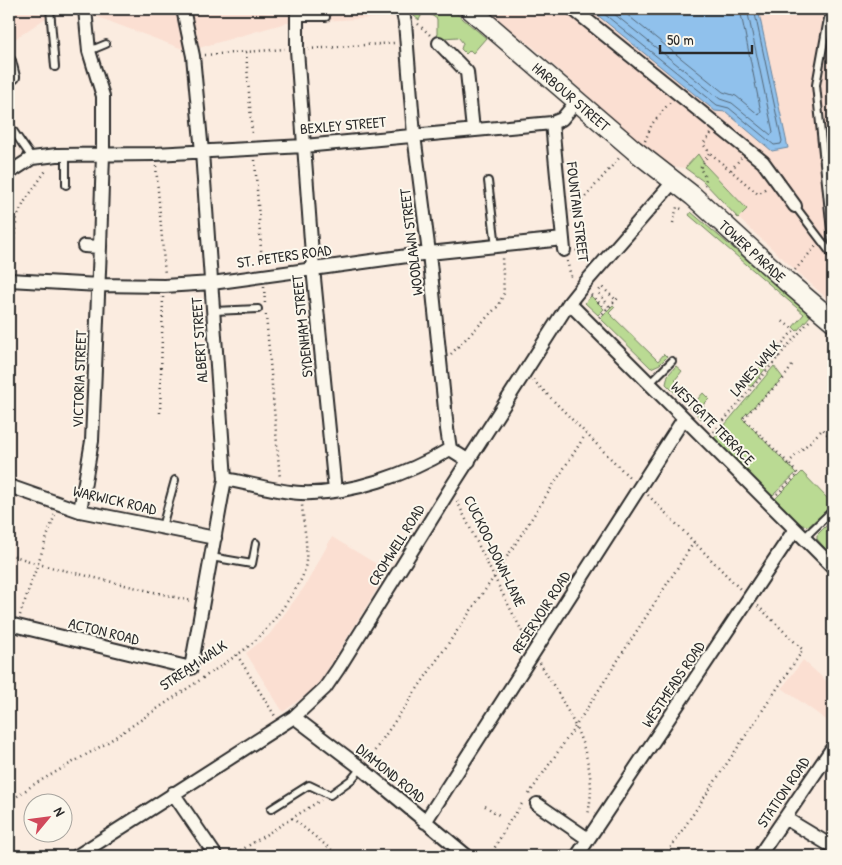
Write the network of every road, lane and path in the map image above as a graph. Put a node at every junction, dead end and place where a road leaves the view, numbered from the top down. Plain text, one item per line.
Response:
1 (50, 9) edge
2 (85, 9) edge
3 (402, 9) edge
4 (473, 9) edge
5 (573, 9) edge
6 (833, 11) edge
7 (180, 12) edge
8 (297, 13) edge
9 (326, 17) dead end
10 (405, 22) junction
11 (406, 42) junction
12 (438, 43) joint
13 (106, 44) dead end
14 (297, 50) junction
15 (246, 52) junction
16 (90, 56) junction
17 (194, 56) junction
18 (9, 61) edge
19 (55, 67) dead end
20 (14, 77) dead end
21 (678, 93) junction
22 (577, 101) junction
23 (552, 123) junction
24 (718, 126) junction
25 (9, 130) edge
26 (473, 130) junction
27 (252, 134) dead end
28 (414, 135) junction
29 (640, 145) dead end
30 (304, 146) junction
31 (254, 149) junction
32 (202, 152) junction
33 (709, 152) junction
34 (103, 154) junction
35 (155, 154) junction
36 (61, 156) junction
37 (32, 158) junction
38 (618, 160) dead end
39 (9, 173) edge
40 (776, 180) junction
41 (488, 181) dead end
42 (674, 181) junction
43 (66, 184) dead end
44 (701, 188) dead end
45 (795, 206) joint
46 (687, 211) dead end
47 (561, 219) junction
48 (673, 223) dead end
49 (821, 240) junction
50 (564, 244) junction
51 (84, 246) dead end
52 (498, 246) junction
53 (100, 247) junction
54 (833, 251) edge
55 (429, 253) junction
56 (833, 256) edge
57 (313, 268) junction
58 (597, 269) junction
59 (791, 275) dead end
60 (262, 276) junction
61 (9, 279) edge
62 (212, 283) junction
63 (99, 285) junction
64 (165, 286) junction
65 (589, 292) dead end
66 (620, 296) dead end
67 (616, 300) junction
68 (569, 303) junction
69 (265, 305) dead end
70 (610, 306) junction
71 (818, 308) junction
72 (258, 309) dead end
73 (606, 309) junction
74 (214, 311) junction
75 (266, 314) dead end
76 (598, 318) dead end
77 (781, 320) dead end
78 (833, 321) edge
79 (779, 357) junction
80 (672, 361) dead end
81 (441, 364) junction
82 (792, 366) dead end
83 (525, 372) junction
84 (650, 383) junction
85 (160, 413) dead end
86 (684, 418) junction
87 (833, 428) edge
88 (586, 434) junction
89 (707, 441) junction
90 (450, 449) junction
91 (468, 461) junction
92 (788, 463) junction
93 (225, 479) junction
94 (175, 480) dead end
95 (9, 486) edge
96 (452, 486) junction
97 (640, 488) junction
98 (280, 489) junction
99 (335, 491) junction
100 (301, 493) junction
101 (769, 502) junction
102 (60, 503) junction
103 (833, 510) edge
104 (80, 511) junction
105 (162, 528) junction
106 (800, 533) junction
107 (215, 538) junction
108 (694, 542) junction
109 (256, 543) dead end
110 (9, 554) edge
111 (212, 557) junction
112 (38, 564) junction
113 (833, 567) edge
114 (494, 577) junction
115 (749, 598) junction
116 (203, 604) junction
117 (13, 625) edge
118 (534, 654) junction
119 (237, 655) junction
120 (191, 668) joint
121 (294, 716) junction
122 (280, 724) junction
123 (576, 727) junction
124 (833, 746) edge
125 (361, 768) junction
126 (173, 793) junction
127 (330, 795) junction
128 (9, 802) edge
129 (537, 804) dead end
130 (485, 806) dead end
131 (271, 809) dead end
132 (499, 815) dead end
133 (291, 818) junction
134 (785, 818) junction
135 (425, 822) junction
136 (591, 835) junction
137 (833, 847) edge
138 (78, 856) edge
139 (216, 856) edge
140 (232, 856) edge
141 (339, 856) edge
142 (468, 856) edge
143 (490, 856) edge
144 (577, 856) edge
145 (665, 856) edge
146 (759, 856) edge

1 - 19 lane
2 - 16 street, VICTORIA STREET
3 - 10 street, WOODLAWN STREET
4 - 22 main road, HARBOUR STREET
5 - 21 street
6 - 54 lane
7 - 17 street, ALBERT STREET
8 - 9 lane
8 - 14 street, SYDENHAM STREET
10 - 11 street, WOODLAWN STREET
10 - 12 path
11 - 14 path
11 - 28 street, WOODLAWN STREET
12 - 26 street
13 - 16 lane
14 - 15 path
14 - 30 street, SYDENHAM STREET
15 - 17 path
15 - 27 path
16 - 34 street, VICTORIA STREET
17 - 32 street, ALBERT STREET
18 - 20 street
21 - 24 street
21 - 29 path
22 - 23 street
22 - 42 main road, HARBOUR STREET
23 - 26 street, BEXLEY STREET
23 - 47 street, FOUNTAIN STREET
24 - 33 path
24 - 40 street
25 - 37 lane
26 - 28 street, BEXLEY STREET
28 - 30 street, BEXLEY STREET
28 - 55 street, WOODLAWN STREET
30 - 31 street, BEXLEY STREET
30 - 57 street, SYDENHAM STREET
31 - 32 street, BEXLEY STREET
31 - 60 path
32 - 35 street, BEXLEY STREET
32 - 62 street, ALBERT STREET
33 - 40 path
33 - 44 path
34 - 35 street, BEXLEY STREET
34 - 36 street, BEXLEY STREET
34 - 53 street, VICTORIA STREET
35 - 64 path
36 - 37 street, BEXLEY STREET
36 - 43 lane
36 - 61 path
37 - 39 street
38 - 47 path
40 - 45 street
41 - 52 lane
42 - 58 street, CROMWELL ROAD
42 - 71 main road, TOWER PARADE
45 - 49 lane
46 - 48 path
47 - 50 street, FOUNTAIN STREET
49 - 56 lane
49 - 59 path
50 - 52 street, ST. PETERS ROAD
50 - 58 path
50 - 68 path, FOUNTAIN STREET
51 - 53 street
52 - 55 street, ST. PETERS ROAD
52 - 81 path
53 - 63 street, VICTORIA STREET
55 - 57 street, ST. PETERS ROAD
55 - 81 street, WOODLAWN STREET
57 - 60 street, ST. PETERS ROAD
57 - 99 street, SYDENHAM STREET
58 - 68 street, CROMWELL ROAD
60 - 62 street, ST. PETERS ROAD
60 - 69 path
61 - 63 street, ST. PETERS ROAD
62 - 64 street, ST. PETERS ROAD
62 - 74 street, ALBERT STREET
63 - 64 street, ST. PETERS ROAD
63 - 104 street, VICTORIA STREET
64 - 85 path
65 - 73 path
66 - 67 path
67 - 70 path
67 - 70 path
68 - 83 street, CROMWELL ROAD
68 - 84 street, WESTGATE TERRACE
70 - 73 path
71 - 78 main road, TOWER PARADE
71 - 79 path, LANES WALK
72 - 74 lane
73 - 76 path
74 - 93 street, ALBERT STREET
75 - 98 path
77 - 79 path
79 - 89 path, LANES WALK
80 - 84 lane
81 - 90 street, WOODLAWN STREET
82 - 92 path
83 - 88 path
83 - 91 street, CROMWELL ROAD
84 - 86 street, WESTGATE TERRACE
86 - 89 street, WESTGATE TERRACE
86 - 97 street, RESERVOIR ROAD
87 - 92 path
88 - 97 path
88 - 114 path
89 - 101 street, WESTGATE TERRACE
90 - 91 street
90 - 99 street
91 - 96 street, CROMWELL ROAD
92 - 101 path
93 - 98 street
93 - 107 street, ALBERT STREET
94 - 105 lane
95 - 102 street, WARWICK ROAD
96 - 114 path, CUCKOO-DOWN-LANE
96 - 121 street, CROMWELL ROAD
97 - 108 path
97 - 118 street, RESERVOIR ROAD
98 - 100 street
99 - 100 street
100 - 119 path, STREAM WALK
101 - 106 street, WESTGATE TERRACE
102 - 104 street, WARWICK ROAD
102 - 112 path
103 - 106 lane
104 - 105 street, WARWICK ROAD
105 - 107 street, WARWICK ROAD
106 - 113 street, WESTGATE TERRACE
106 - 115 street, WESTMEADS ROAD
107 - 111 street, ALBERT STREET
108 - 115 path
108 - 123 path
109 - 111 lane
110 - 112 path
111 - 116 street, ALBERT STREET
112 - 116 path
112 - 117 path
114 - 118 path, CUCKOO-DOWN-LANE
114 - 125 path
115 - 136 street, WESTMEADS ROAD
115 - 145 path
116 - 120 street, ALBERT STREET
117 - 120 street, ACTON ROAD
118 - 123 path, CUCKOO-DOWN-LANE
118 - 135 street, RESERVOIR ROAD
119 - 122 path
119 - 128 path, STREAM WALK
121 - 122 street, CROMWELL ROAD
121 - 125 street, DIAMOND ROAD
122 - 126 street, CROMWELL ROAD
123 - 136 path, CUCKOO-DOWN-LANE
123 - 143 path
124 - 134 street, STATION ROAD
125 - 127 lane
125 - 135 street, DIAMOND ROAD
126 - 138 street, CROMWELL ROAD
126 - 139 street
127 - 131 lane
127 - 133 path
129 - 136 street
130 - 132 path
133 - 140 path
133 - 141 path
134 - 137 street
134 - 146 street, STATION ROAD
135 - 142 street, DIAMOND ROAD
136 - 144 street, WESTMEADS ROAD

